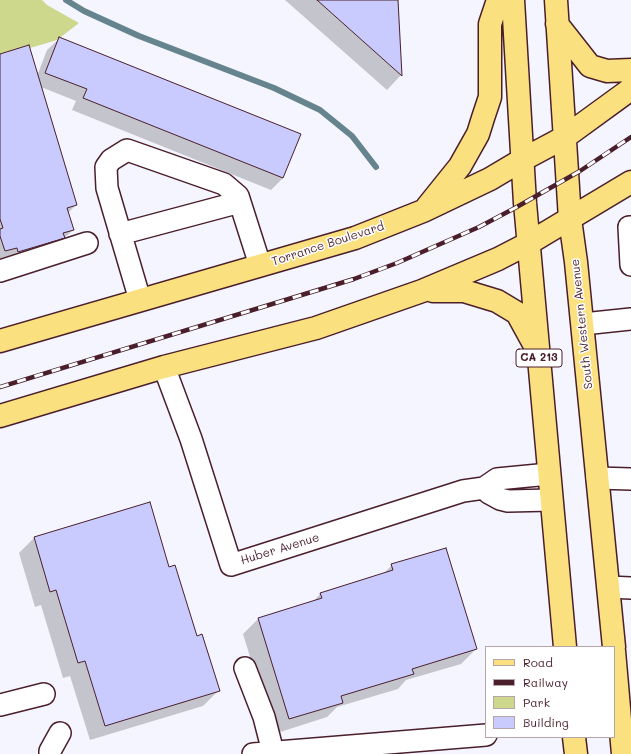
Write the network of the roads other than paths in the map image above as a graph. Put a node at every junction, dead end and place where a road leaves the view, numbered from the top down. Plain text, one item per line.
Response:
1 (498, 0) edge
2 (513, 0) edge
3 (556, 0) edge
4 (557, 24) junction
5 (631, 70) edge
6 (631, 89) edge
7 (565, 137) junction
8 (522, 160) junction
9 (631, 182) edge
10 (240, 202) junction
11 (423, 211) junction
12 (570, 219) junction
13 (631, 226) edge
14 (120, 234) junction
15 (87, 243) dead end
16 (529, 243) junction
17 (631, 259) edge
18 (260, 265) junction
19 (631, 266) edge
20 (0, 271) edge
21 (422, 292) junction
22 (140, 300) junction
23 (631, 319) edge
24 (582, 324) junction
25 (0, 341) edge
26 (539, 355) junction
27 (164, 367) junction
28 (0, 416) edge
29 (549, 474) junction
30 (597, 478) junction
31 (631, 479) edge
32 (484, 488) junction
33 (551, 500) junction
34 (608, 587) junction
35 (631, 588) edge
36 (565, 646) edge
37 (614, 646) edge
38 (615, 662) edge
39 (245, 668) dead end
40 (44, 694) dead end
41 (0, 705) edge
42 (60, 733) dead end
43 (485, 736) edge
44 (574, 738) edge
45 (263, 753) edge
46 (50, 754) edge
47 (576, 754) edge
48 (623, 754) edge

1 - 11 main road
2 - 8 main road, CA 213
3 - 4 main road, South Western Avenue
4 - 5 main road
4 - 7 main road, South Western Avenue
6 - 7 main road, Torrance Boulevard
7 - 8 main road, Torrance Boulevard
7 - 12 main road, South Western Avenue
8 - 11 main road, Torrance Boulevard
8 - 16 main road, CA 213
9 - 12 main road
10 - 14 street
10 - 14 street
10 - 18 street
11 - 18 main road, Torrance Boulevard
12 - 16 main road
12 - 24 main road, South Western Avenue
13 - 17 street
14 - 22 street
15 - 20 street
16 - 21 main road
16 - 26 main road, CA 213
17 - 19 street
18 - 22 main road, Torrance Boulevard
21 - 26 main road
21 - 27 main road
22 - 25 main road, Torrance Boulevard
23 - 24 street
24 - 30 main road, South Western Avenue
26 - 29 main road, CA 213
27 - 28 main road
27 - 32 street, Huber Avenue
29 - 32 street, Huber Avenue
29 - 33 main road, CA 213
30 - 31 street
30 - 34 main road, South Western Avenue
32 - 33 street
33 - 36 main road, CA 213
34 - 35 street
34 - 37 main road, South Western Avenue
38 - 48 main road
39 - 45 street
40 - 41 street
42 - 46 street
43 - 45 street
44 - 47 main road

